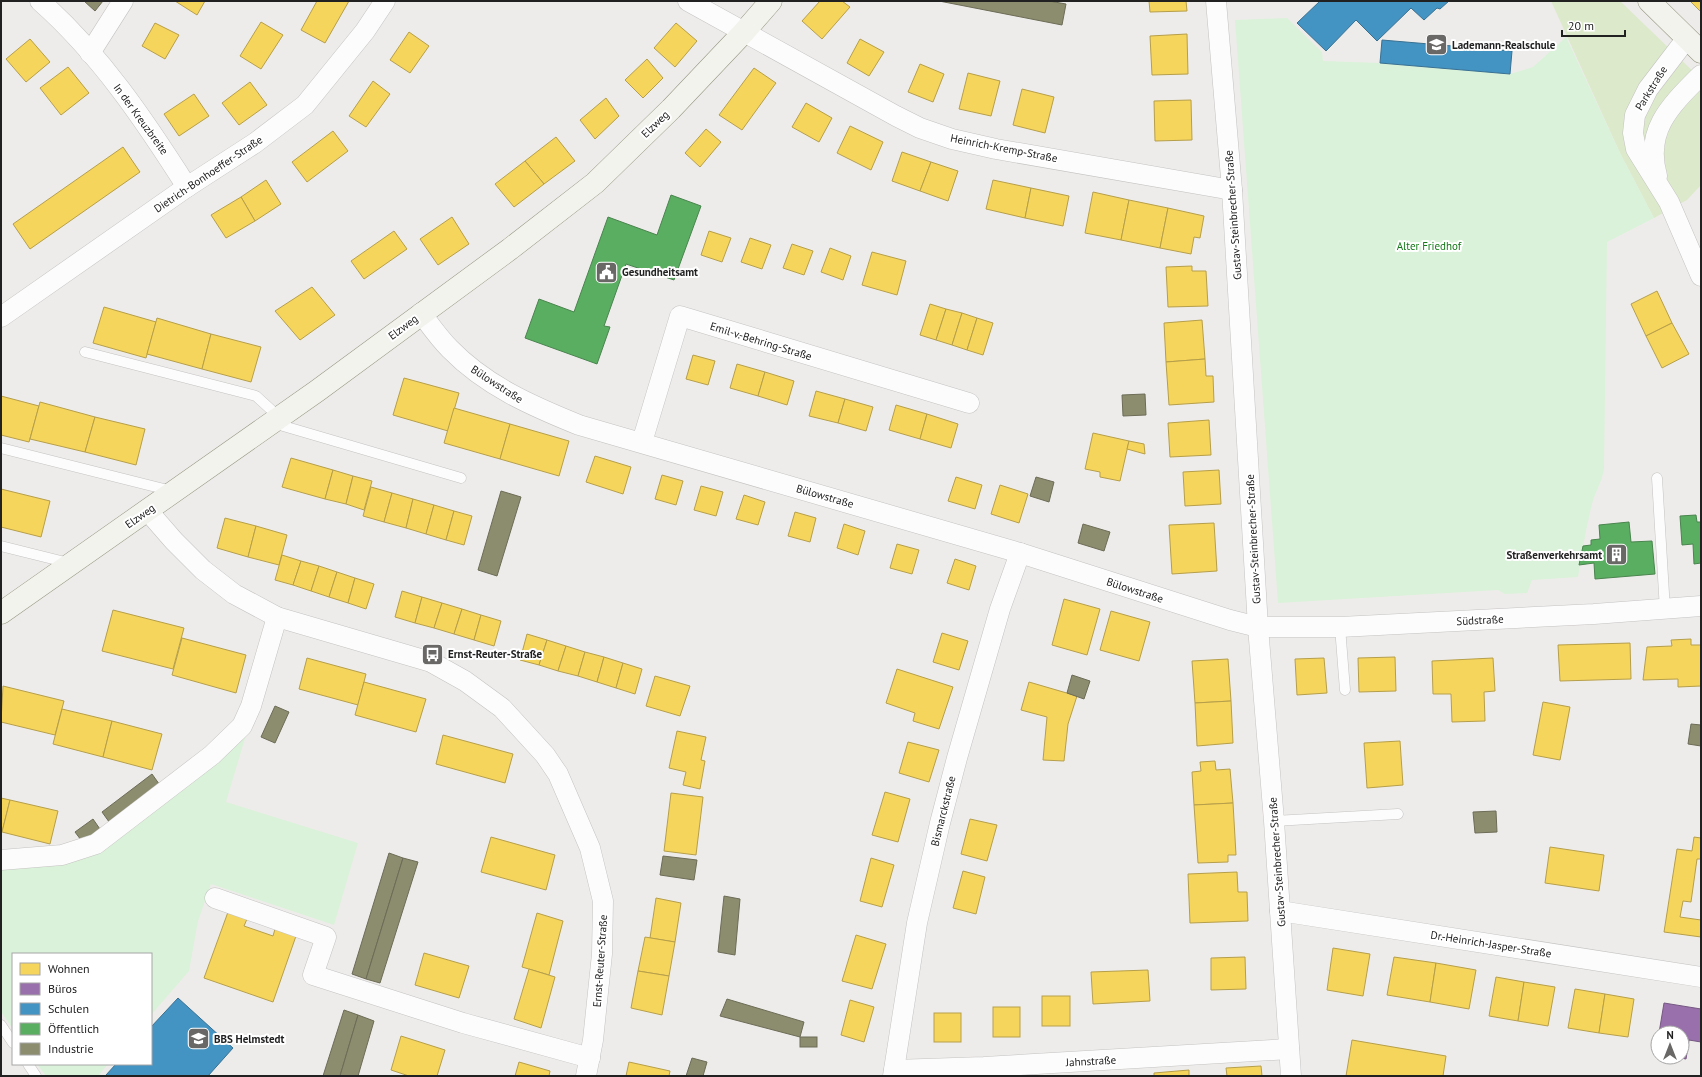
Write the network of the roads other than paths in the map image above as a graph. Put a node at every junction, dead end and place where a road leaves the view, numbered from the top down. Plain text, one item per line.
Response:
1 (40, 1) edge
2 (123, 1) edge
3 (385, 1) edge
4 (688, 1) edge
5 (771, 1) edge
6 (1216, 1) edge
7 (1649, 1) edge
8 (744, 32) junction
9 (1694, 45) edge
10 (90, 53) junction
11 (1701, 75) edge
12 (1660, 185) junction
13 (187, 187) junction
14 (1232, 190) junction
15 (1701, 276) edge
16 (421, 313) junction
17 (1, 317) edge
18 (85, 352) dead end
19 (969, 403) dead end
20 (275, 420) junction
21 (642, 442) junction
22 (1, 448) edge
23 (461, 478) dead end
24 (1657, 478) dead end
25 (174, 492) junction
26 (147, 510) junction
27 (1, 546) edge
28 (1020, 553) junction
29 (72, 564) junction
30 (1701, 606) edge
31 (1665, 610) junction
32 (1, 613) edge
33 (277, 617) junction
34 (1258, 627) junction
35 (1340, 627) junction
36 (1345, 690) dead end
37 (1398, 814) dead end
38 (1274, 821) junction
39 (1, 860) edge
40 (215, 898) dead end
41 (1280, 911) junction
42 (1701, 977) edge
43 (1, 1025) edge
44 (12, 1042) edge
45 (1289, 1049) junction
46 (29, 1065) edge
47 (588, 1067) edge
48 (894, 1073) edge
49 (36, 1076) edge
50 (1291, 1076) edge

1 - 10 street, In der Kreuzbreite
2 - 10 street
3 - 13 street, Dietrich-Bonhoeffer-Straße
4 - 8 street, Heinrich-Kremp-Straße
5 - 8 street, Elzweg
6 - 14 street, Gustav-Steinbrecher-Straße
7 - 9 street
8 - 14 street, Heinrich-Kremp-Straße
8 - 16 street, Elzweg
9 - 12 street, Parkstraße
10 - 13 street, In der Kreuzbreite
11 - 12 street, Parkstraße
12 - 15 street, Parkstraße
13 - 17 street, Dietrich-Bonhoeffer-Straße
14 - 34 street, Gustav-Steinbrecher-Straße
16 - 20 street, Elzweg
16 - 21 street, Bülowstraße
18 - 20 lane
19 - 21 street, Emil-v.-Behring-Straße
20 - 23 lane
20 - 25 street, Elzweg
21 - 28 street, Bülowstraße
22 - 25 lane
24 - 31 lane
25 - 26 street, Elzweg
26 - 29 street, Elzweg
26 - 33 street, Ernst-Reuter-Straße
27 - 29 lane
28 - 34 street, Bülowstraße
28 - 48 street, Bismarckstraße
29 - 32 street, Elzweg
30 - 31 street, Südstraße
31 - 35 street, Südstraße
33 - 39 street
33 - 47 street, Ernst-Reuter-Straße
34 - 35 street, Südstraße
34 - 38 street, Gustav-Steinbrecher-Straße
35 - 36 lane
37 - 38 lane
38 - 41 street, Gustav-Steinbrecher-Straße
40 - 47 street, Ernst-Reuter-Straße
41 - 42 street, Dr.-Heinrich-Jasper-Straße
41 - 45 street, Gustav-Steinbrecher-Straße
43 - 44 lane
45 - 48 street, Jahnstraße
45 - 50 street, Gustav-Steinbrecher-Straße
46 - 49 lane

